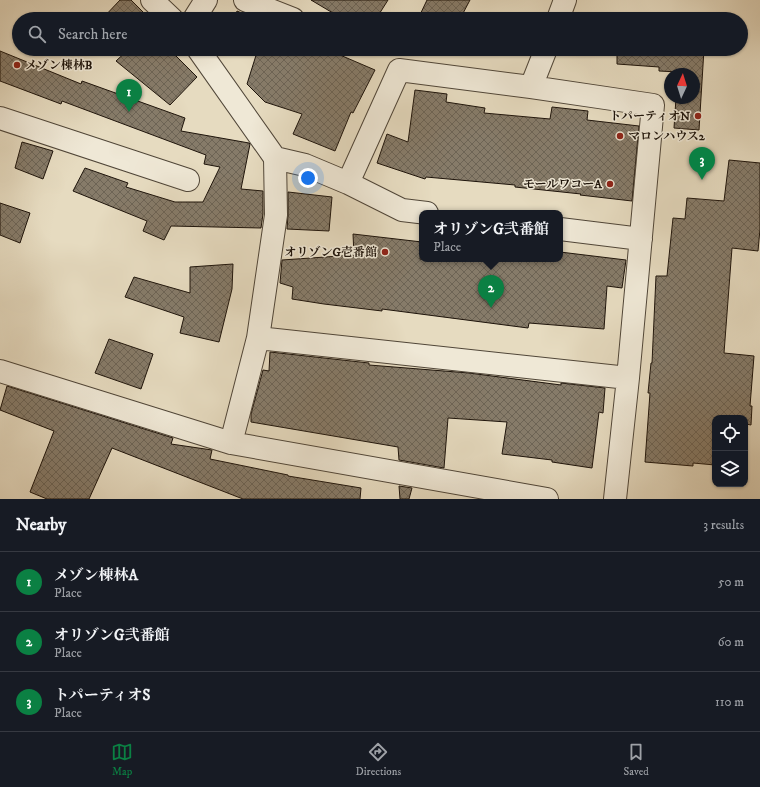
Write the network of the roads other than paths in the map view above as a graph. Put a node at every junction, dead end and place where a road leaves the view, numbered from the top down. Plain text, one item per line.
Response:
1 (152, 0) edge
2 (206, 0) edge
3 (245, 0) edge
4 (565, 0) edge
5 (165, 12) edge
6 (198, 12) edge
7 (275, 12) edge
8 (561, 12) edge
9 (203, 56) edge
10 (543, 56) edge
11 (531, 87) junction
12 (0, 118) edge
13 (275, 158) junction
14 (188, 180) dead end
15 (348, 183) junction
16 (419, 212) edge
17 (563, 229) edge
18 (641, 239) junction
19 (258, 338) junction
20 (0, 371) edge
21 (628, 378) junction
22 (231, 443) junction
23 (547, 499) edge
24 (615, 499) edge

1 - 5 street
2 - 6 street
3 - 7 street
4 - 8 street
9 - 13 street
10 - 11 street
11 - 15 street
11 - 18 street
12 - 14 street
13 - 15 street
13 - 19 street
15 - 16 street
17 - 18 street
18 - 21 street
19 - 21 street
19 - 22 street
20 - 22 street
21 - 24 street
22 - 23 street

